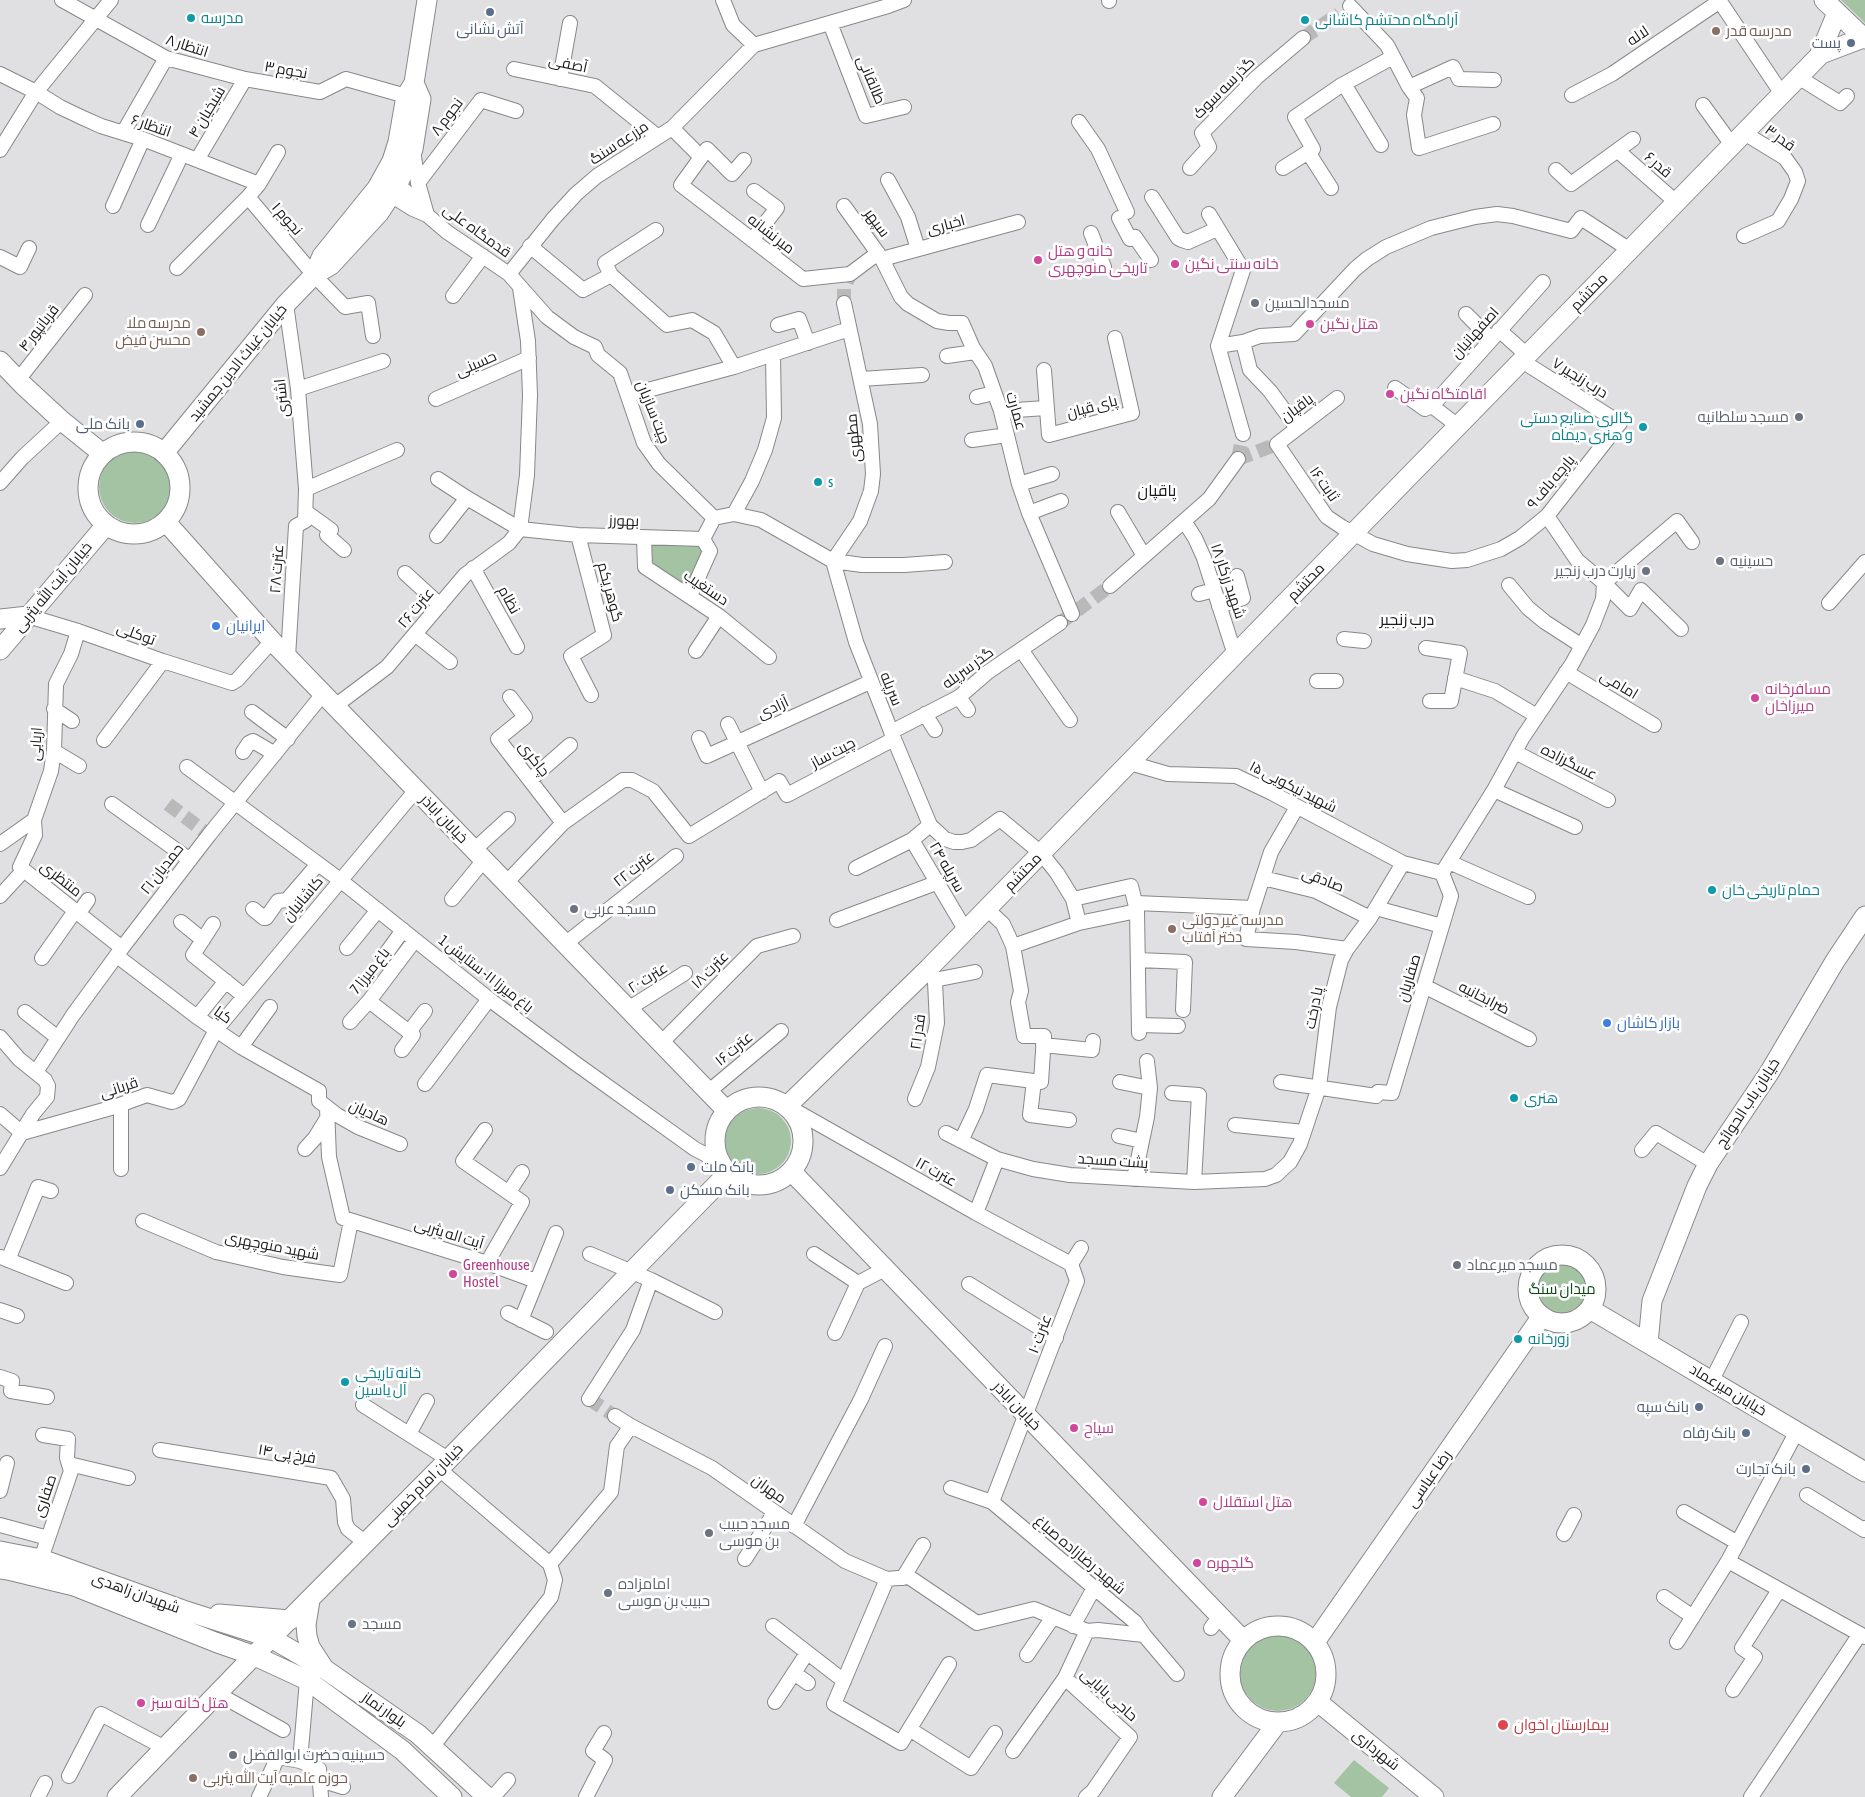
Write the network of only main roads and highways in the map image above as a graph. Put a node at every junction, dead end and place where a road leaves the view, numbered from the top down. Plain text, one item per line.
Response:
1 (427, 0) edge
2 (1831, 6) edge
3 (1864, 39) edge
4 (1821, 54) junction
5 (410, 89) junction
6 (388, 185) junction
7 (0, 361) edge
8 (164, 453) junction
9 (103, 454) junction
10 (166, 522) junction
11 (106, 525) junction
12 (28, 616) junction
13 (0, 619) edge
14 (0, 650) edge
15 (1865, 916) edge
16 (787, 1106) junction
17 (727, 1111) junction
18 (725, 1168) junction
19 (790, 1171) junction
20 (1652, 1301) junction
21 (1590, 1309) junction
22 (1542, 1316) junction
23 (1628, 1331) junction
24 (1648, 1343) junction
25 (1865, 1472) edge
26 (0, 1551) edge
27 (0, 1569) edge
28 (310, 1600) junction
29 (178, 1618) junction
30 (290, 1620) junction
31 (271, 1638) junction
32 (1244, 1640) junction
33 (215, 1642) junction
34 (1315, 1642) junction
35 (255, 1656) junction
36 (326, 1670) junction
37 (237, 1674) junction
38 (344, 1683) junction
39 (331, 1699) junction
40 (1318, 1702) junction
41 (1278, 1722) junction
42 (495, 1796) edge
43 (117, 1797) edge
44 (452, 1797) edge
45 (1222, 1797) edge
46 (1434, 1797) edge

1 - 5 main road, خیابان غیاث الدین جمشید
2 - 3 main road
2 - 4 main road, محتشم
3 - 4 main road, محتشم
4 - 16 main road, محتشم
5 - 6 main road, خیابان غیاث الدین جمشید
5 - 6 main road, خیابان غیاث الدین جمشید
6 - 8 main road, خیابان غیاث الدین جمشید
7 - 9 main road
8 - 9 main road
8 - 10 main road
9 - 11 main road
10 - 11 main road
10 - 17 main road, خیابان اباذر
11 - 12 main road, خیابان آیت الله یثربی
12 - 13 main road
12 - 14 main road, خیابان آیت الله یثربی
15 - 20 main road, خیابان باب الحوائج
16 - 17 main road
16 - 19 main road
17 - 18 main road
18 - 19 main road
18 - 28 main road, خیابان امام خمینی
19 - 32 main road, خیابان اباذر
20 - 23 main road
20 - 24 main road
21 - 22 main road
21 - 22 main road
21 - 23 main road, خیابان میرعماد
22 - 34 main road, رضا عباسی
23 - 24 main road, خیابان میرعماد
24 - 25 main road, خیابان میرعماد
26 - 29 main road, شهیدان زاهدی
27 - 29 main road, شهیدان زاهدی
28 - 30 main road, خیابان امام خمینی
28 - 36 main road
29 - 30 main road
29 - 31 main road, شهیدان زاهدی
29 - 33 main road, شهیدان زاهدی
30 - 31 main road, خیابان امام خمینی
31 - 35 main road, خیابان امام خمینی
31 - 36 main road, بلوار نماز
32 - 34 main road
32 - 41 main road
33 - 35 main road, شهیدان زاهدی
33 - 37 main road
34 - 40 main road
35 - 37 main road, خیابان امام خمینی
35 - 39 main road, بلوار نماز
36 - 38 main road, بلوار نماز
37 - 43 main road, خیابان امام خمینی
38 - 39 main road
38 - 42 main road, بلوار نماز
39 - 44 main road, بلوار نماز
40 - 41 main road
40 - 46 main road, شهرداری
41 - 45 main road

